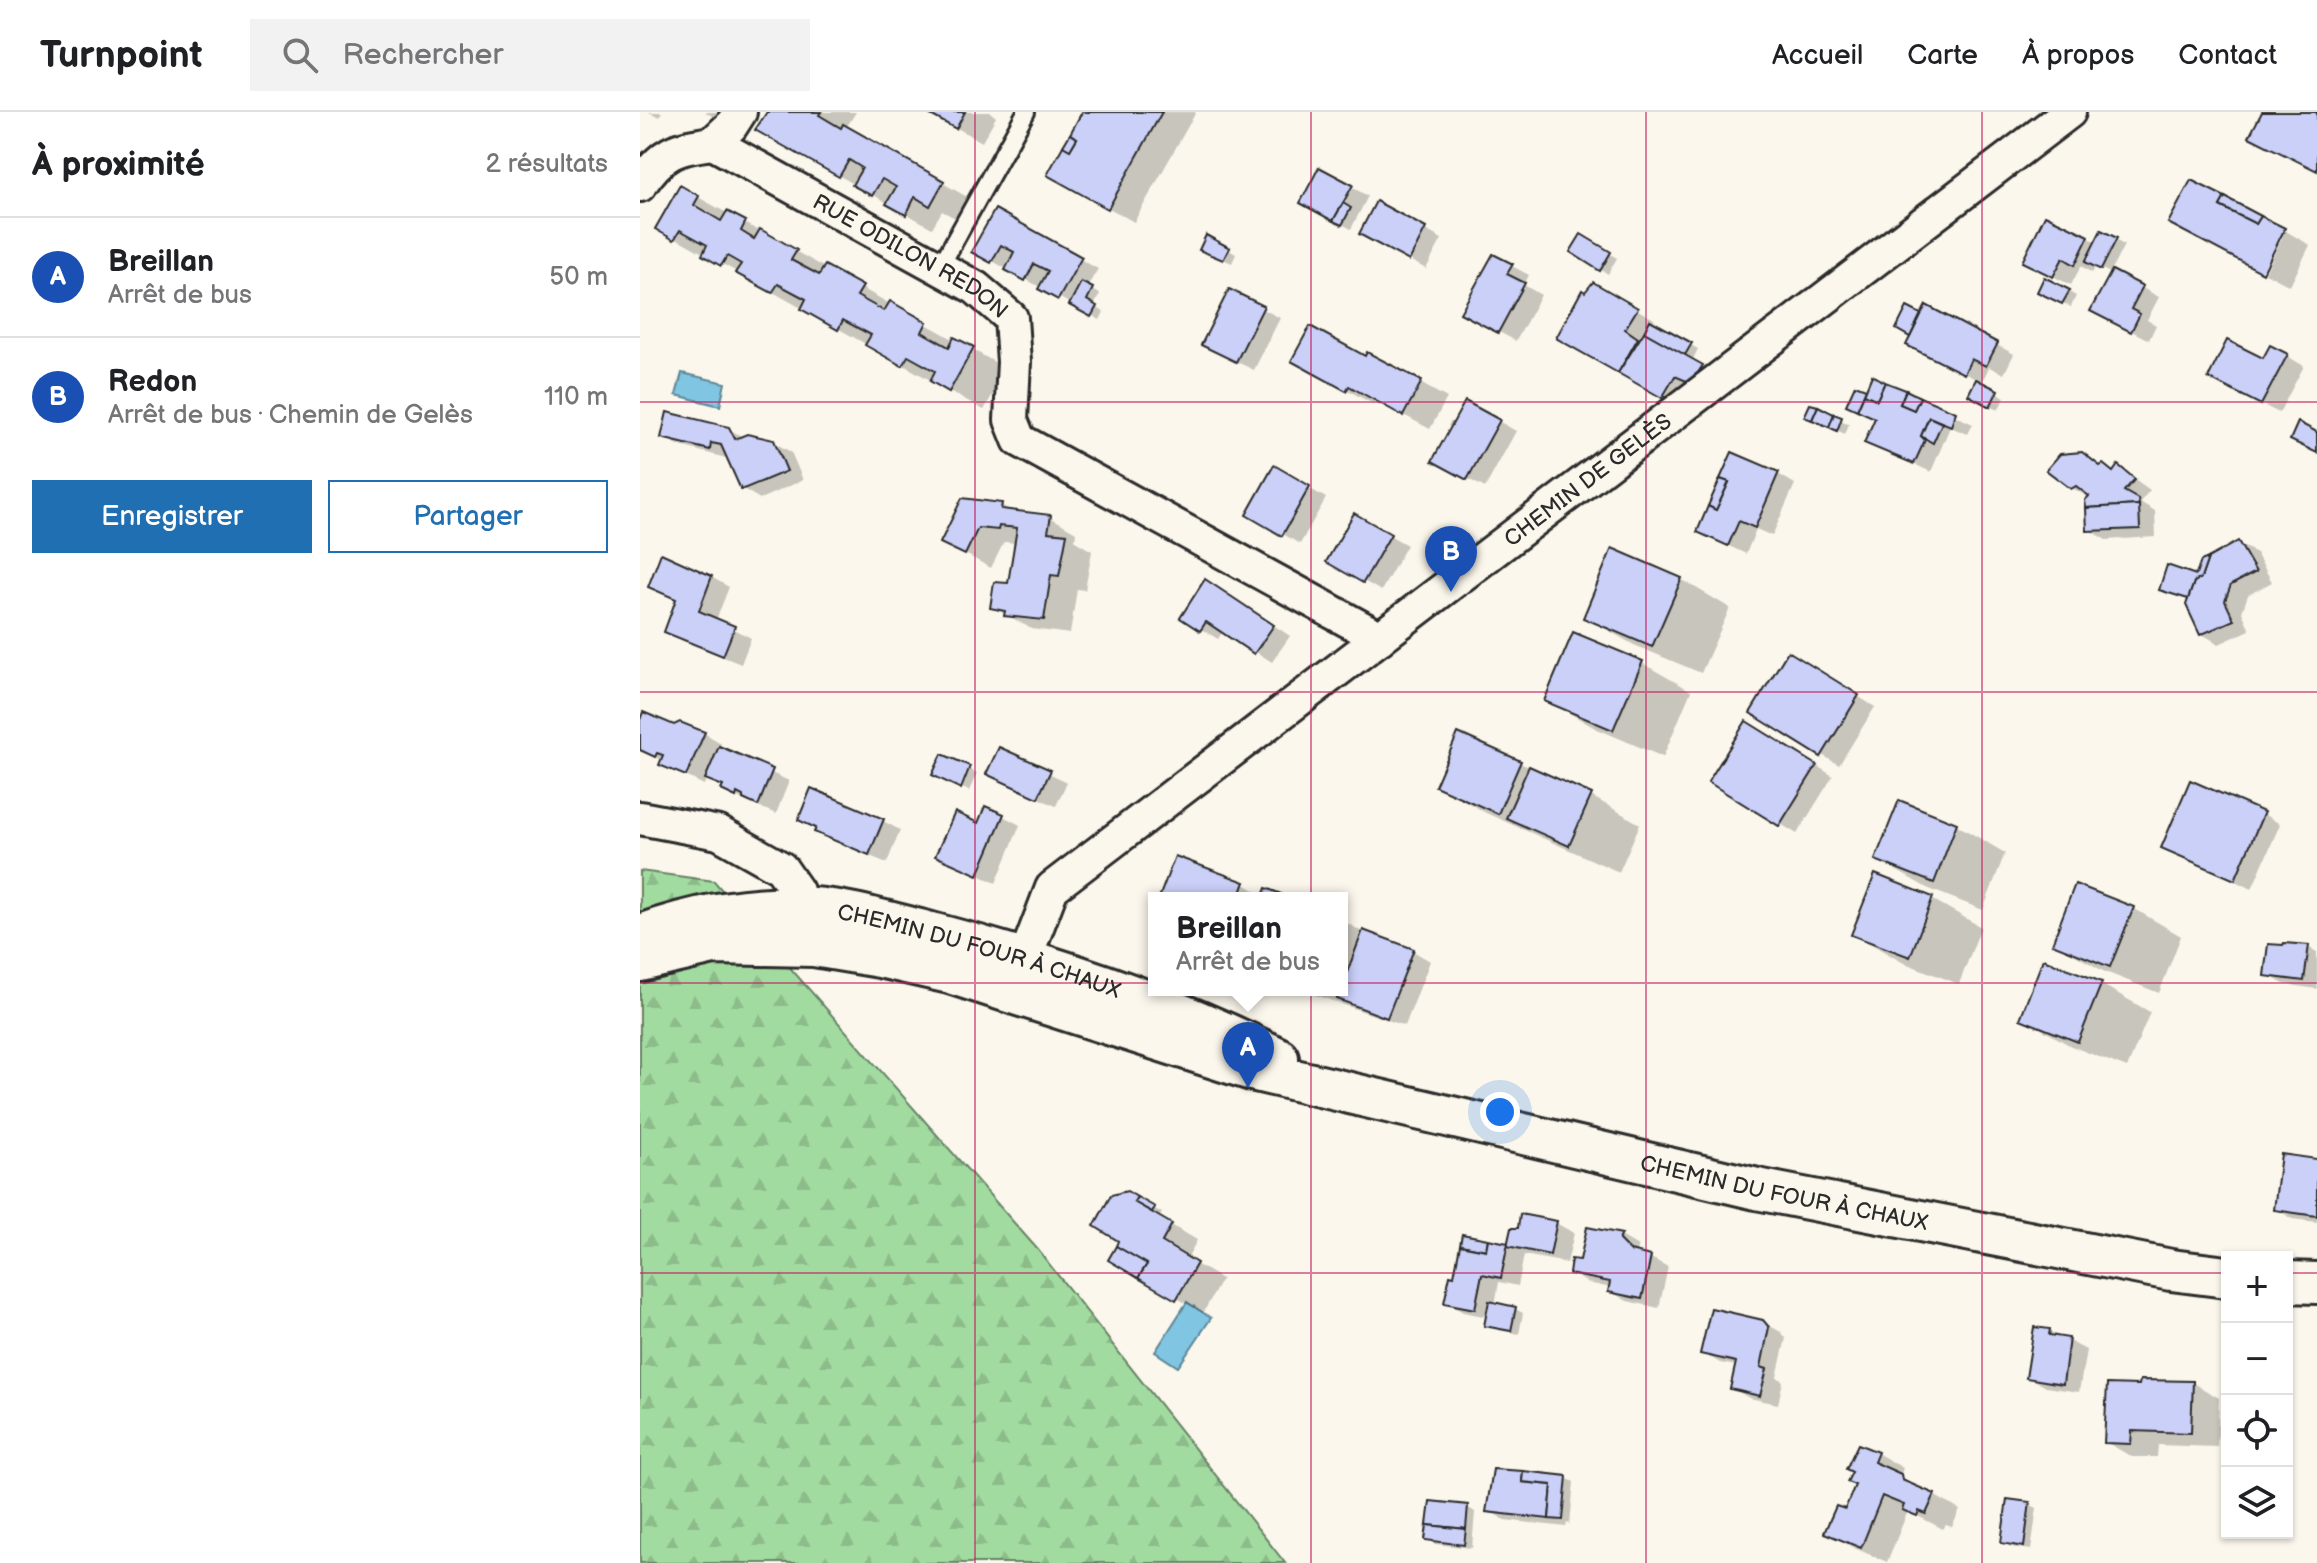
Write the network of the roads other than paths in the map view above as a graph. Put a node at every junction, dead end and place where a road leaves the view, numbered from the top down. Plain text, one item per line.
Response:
1 (740, 112) edge
2 (1026, 112) edge
3 (2069, 112) edge
4 (713, 143) junction
5 (640, 185) edge
6 (940, 267) junction
7 (1380, 638) junction
8 (640, 818) edge
9 (795, 926) junction
10 (640, 935) edge
11 (640, 961) edge
12 (1018, 977) junction
13 (2221, 1276) edge
14 (2293, 1282) edge
15 (2317, 1283) edge

1 - 4 street
2 - 6 lane
3 - 7 street, CHEMIN DE GELÈS
4 - 5 street
4 - 6 street, RUE ODILON REDON
6 - 7 street, RUE ODILON REDON
7 - 12 street, CHEMIN DE GELÈS
8 - 9 street
9 - 10 street, CHEMIN DU FOUR À CHAUX
9 - 11 street, CHEMIN DU FOUR À CHAUX
9 - 12 street, CHEMIN DU FOUR À CHAUX
12 - 13 street, CHEMIN DU FOUR À CHAUX
14 - 15 street

